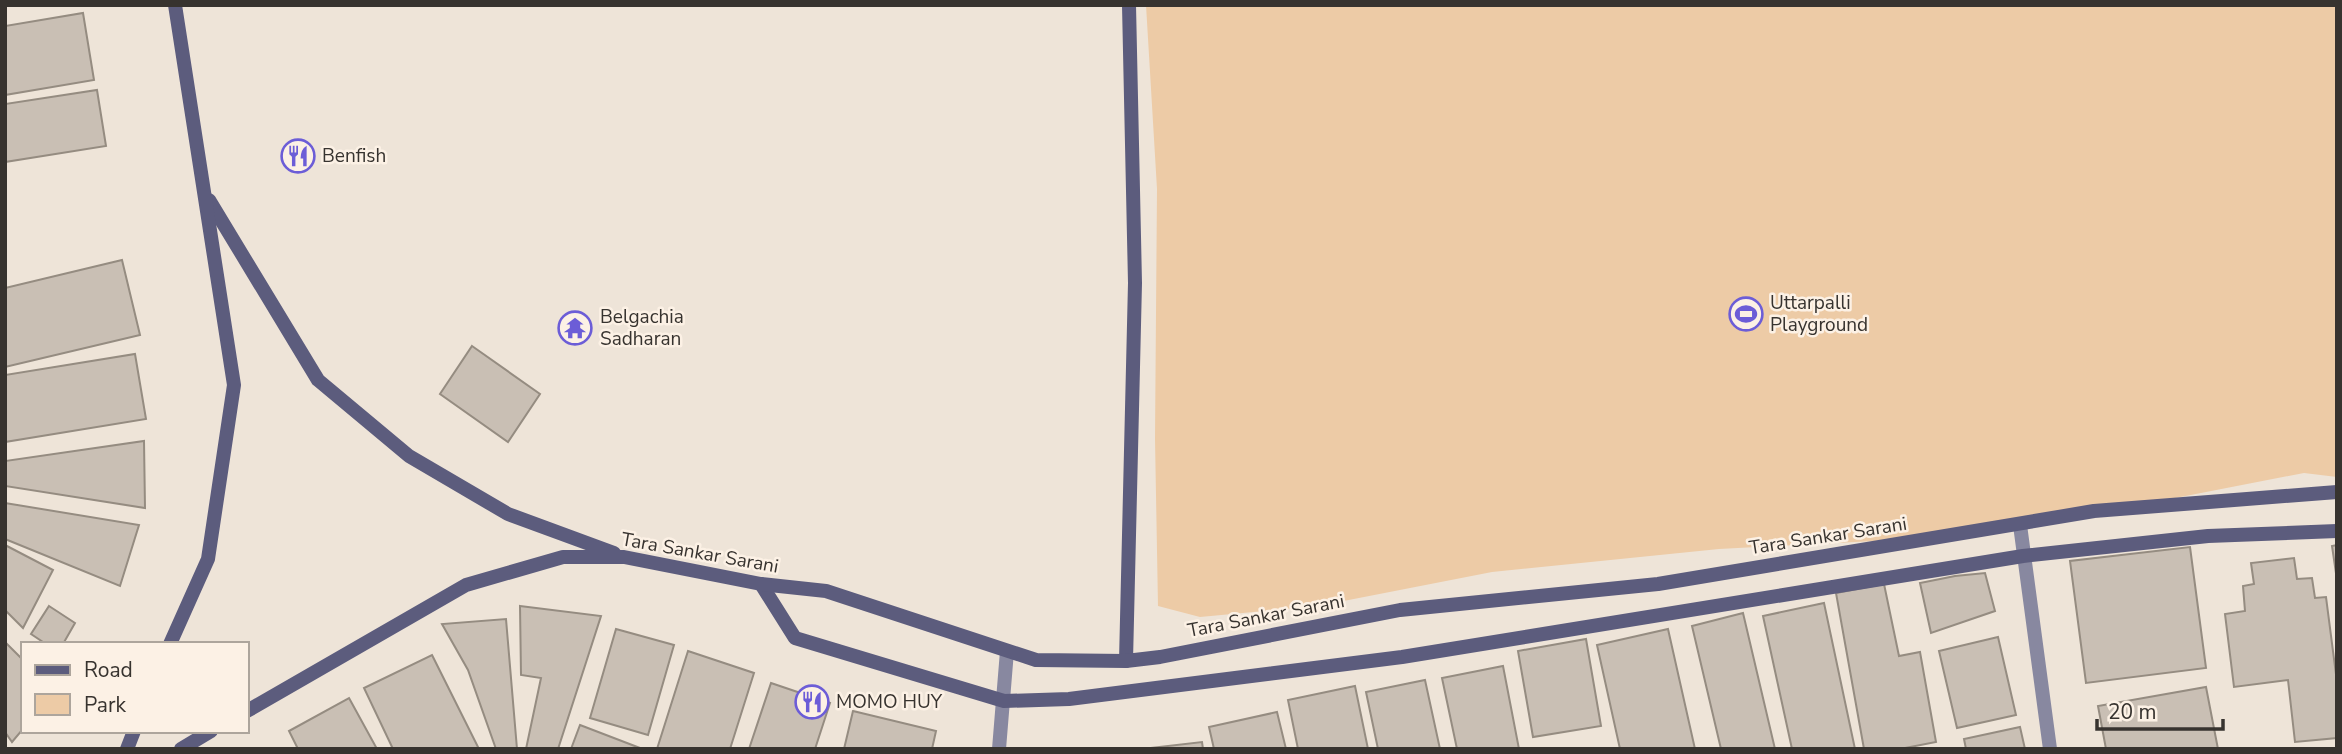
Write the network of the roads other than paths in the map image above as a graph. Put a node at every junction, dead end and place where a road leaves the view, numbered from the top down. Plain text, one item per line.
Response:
1 (175, 5) edge
2 (1129, 5) edge
3 (204, 193) junction
4 (2337, 492) edge
5 (2020, 525) junction
6 (2337, 531) edge
7 (2023, 556) junction
8 (624, 557) junction
9 (761, 584) junction
10 (171, 642) edge
11 (1007, 651) junction
12 (1126, 661) junction
13 (1004, 701) junction
14 (248, 710) edge
15 (208, 733) edge
16 (181, 749) edge
17 (999, 749) edge
18 (2050, 749) edge

1 - 3 street
2 - 12 street
3 - 8 street
3 - 10 street
4 - 5 street, Tara Sankar Sarani
5 - 7 street
5 - 12 street, Tara Sankar Sarani
6 - 7 street
7 - 13 street
7 - 18 street
8 - 9 street, Tara Sankar Sarani
8 - 14 street, Tara Sankar Sarani
9 - 11 street, Tara Sankar Sarani
9 - 13 street
11 - 12 street, Tara Sankar Sarani
11 - 13 street
13 - 17 street
15 - 16 street

